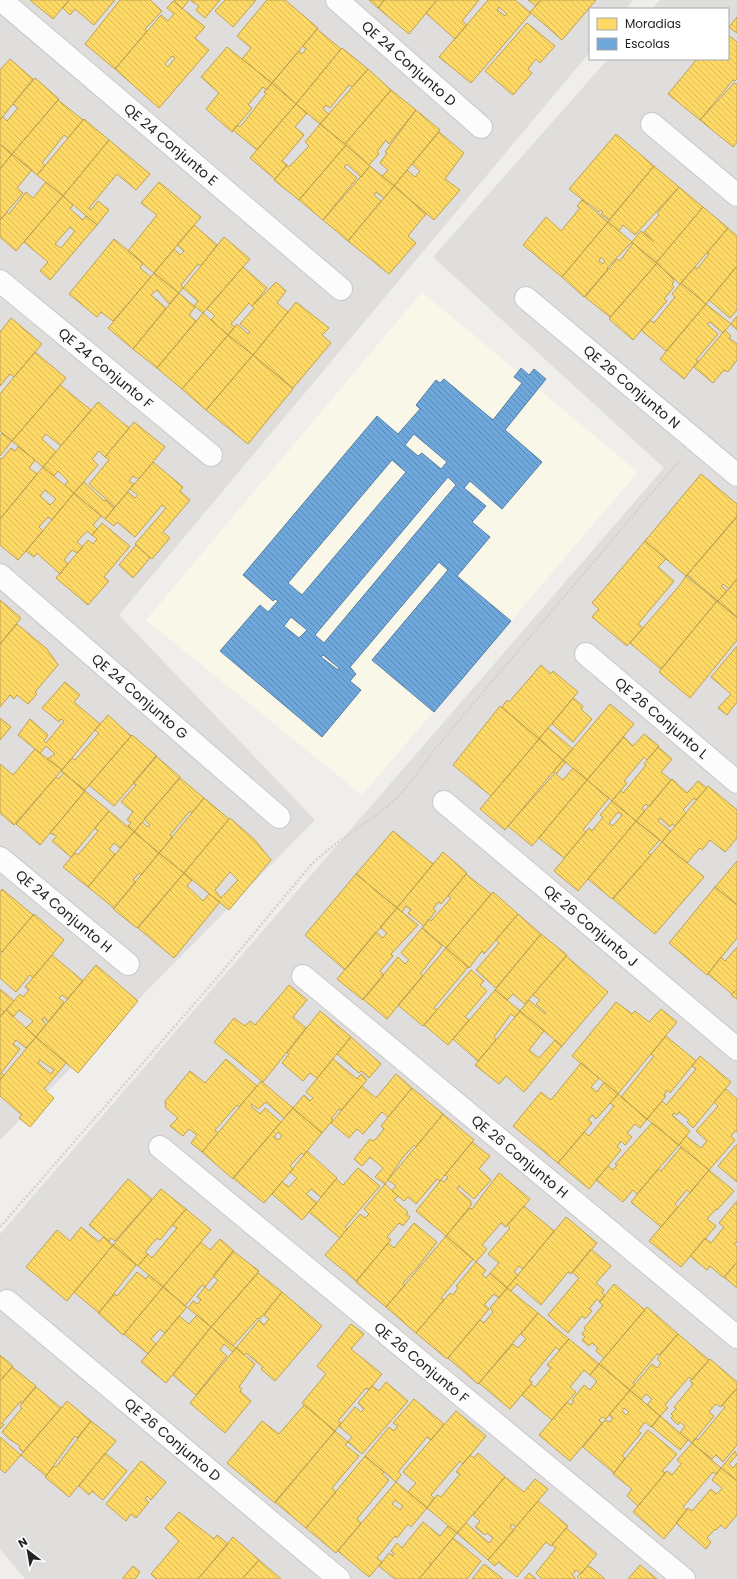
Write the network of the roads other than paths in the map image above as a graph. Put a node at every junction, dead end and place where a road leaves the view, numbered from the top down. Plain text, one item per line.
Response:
1 (1, 0) edge
2 (337, 0) edge
3 (652, 124) dead end
4 (481, 127) dead end
5 (737, 195) edge
6 (0, 281) edge
7 (341, 289) dead end
8 (526, 298) dead end
9 (211, 455) dead end
10 (737, 475) edge
11 (0, 575) edge
12 (586, 654) dead end
13 (737, 782) edge
14 (444, 802) dead end
15 (279, 817) dead end
16 (0, 858) edge
17 (128, 964) dead end
18 (303, 976) dead end
19 (737, 1049) edge
20 (160, 1147) dead end
21 (7, 1300) dead end
22 (737, 1337) edge
23 (339, 1579) edge
24 (684, 1579) edge

1 - 7 street, QE 24 Conjunto E
2 - 4 street, QE 24 Conjunto D
3 - 5 street
6 - 9 street, QE 24 Conjunto F
8 - 10 street, QE 26 Conjunto N
11 - 15 street, QE 24 Conjunto G
12 - 13 street, QE 26 Conjunto L
14 - 19 street, QE 26 Conjunto J
16 - 17 street, QE 24 Conjunto H
18 - 22 street, QE 26 Conjunto H
20 - 24 street, QE 26 Conjunto F
21 - 23 street, QE 26 Conjunto D

